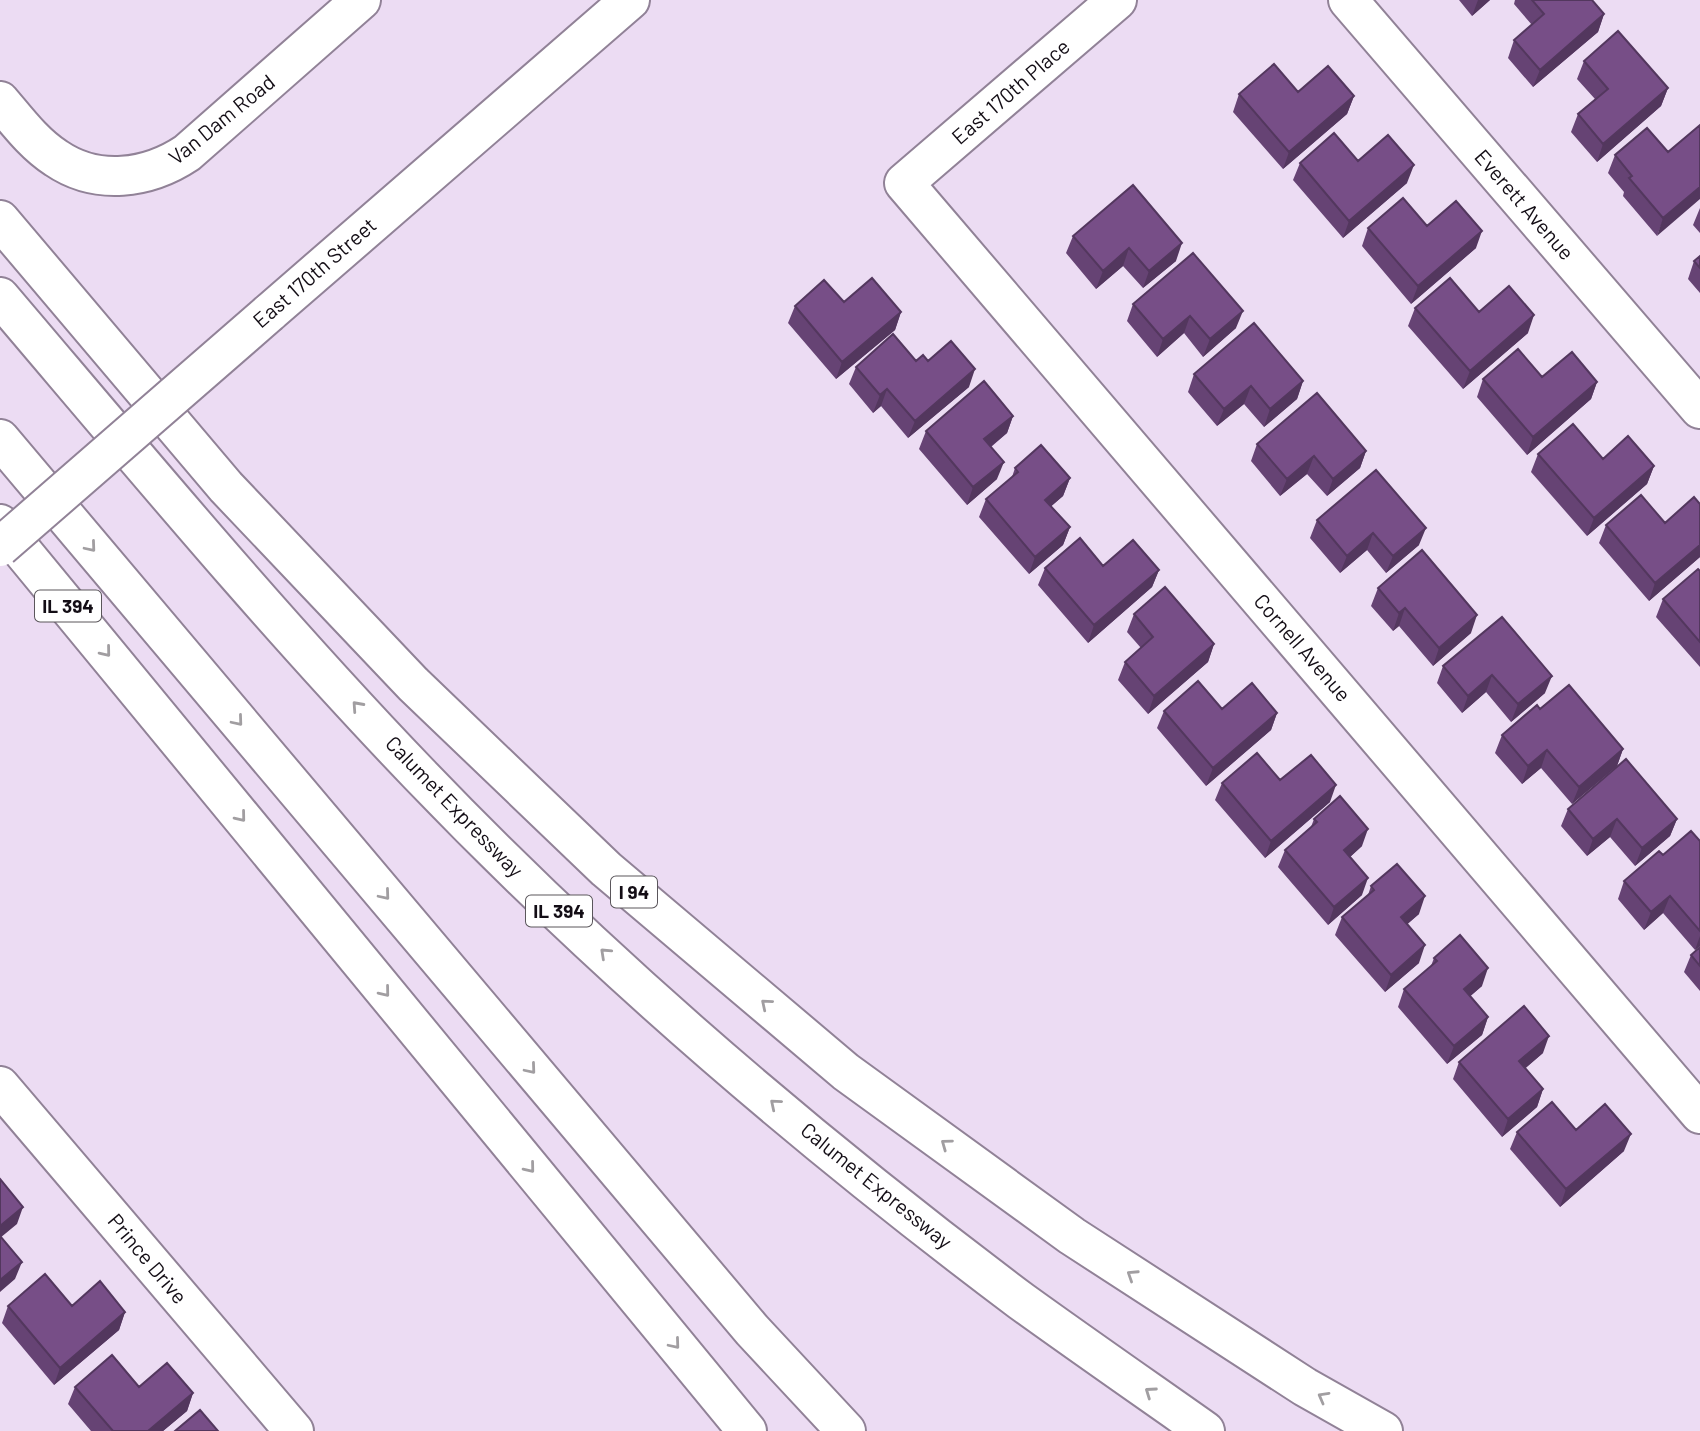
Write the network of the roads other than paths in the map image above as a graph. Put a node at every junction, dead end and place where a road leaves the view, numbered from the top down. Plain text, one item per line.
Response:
1 (361, 0) edge
2 (630, 0) edge
3 (1117, 0) edge
4 (1348, 0) edge
5 (0, 101) edge
6 (904, 183) joint
7 (0, 220) edge
8 (0, 297) edge
9 (1700, 409) edge
10 (0, 439) edge
11 (0, 524) edge
12 (0, 547) edge
13 (0, 1086) edge
14 (1700, 1114) edge
15 (294, 1431) edge
16 (747, 1431) edge
17 (846, 1431) edge
18 (1205, 1431) edge
19 (1383, 1431) edge

1 - 5 main road, Van Dam Road
2 - 12 main road, East 170th Street, bridge
3 - 6 main road, East 170th Place
4 - 9 main road, Everett Avenue
6 - 14 main road, Cornell Avenue
19 -> 7 main road, I 94
18 -> 8 main road, Calumet Expressway / IL 394
10 -> 17 main road
11 -> 16 main road, IL 394
13 - 15 main road, Prince Drive

